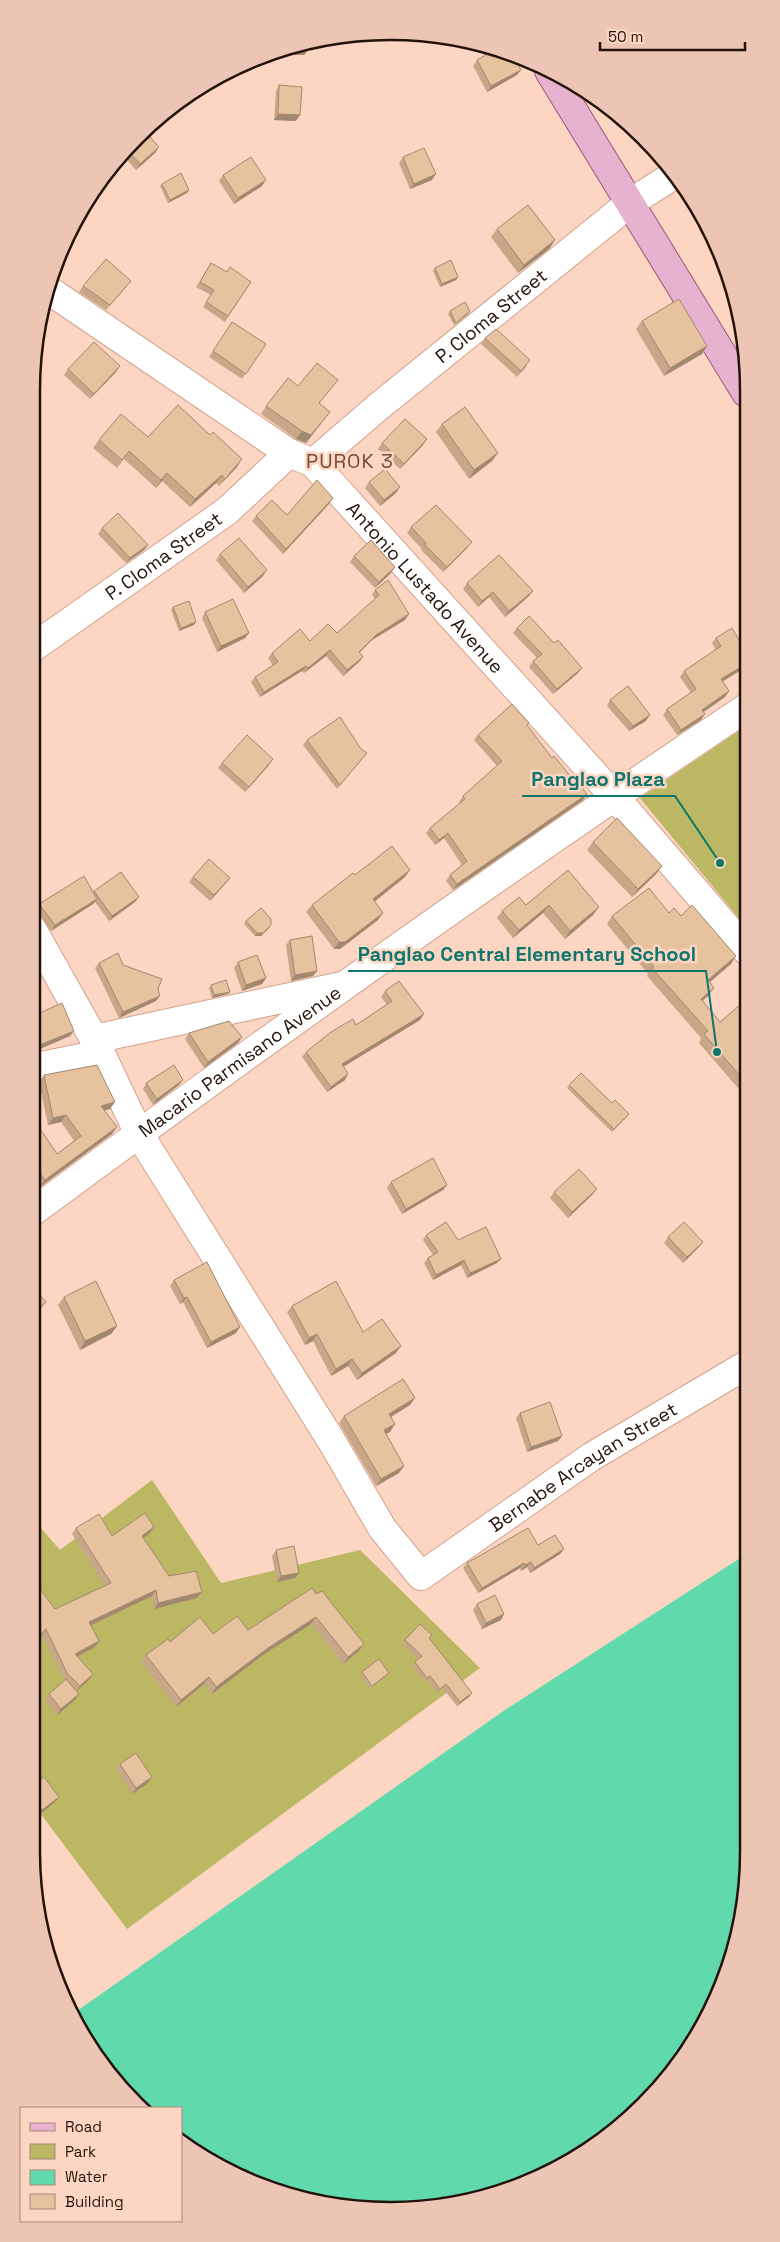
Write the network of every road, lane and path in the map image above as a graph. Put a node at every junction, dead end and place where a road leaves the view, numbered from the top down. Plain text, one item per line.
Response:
1 (557, 83) edge
2 (669, 178) edge
3 (630, 203) junction
4 (54, 293) edge
5 (740, 383) edge
6 (301, 458) junction
7 (40, 643) edge
8 (740, 712) edge
9 (614, 796) junction
10 (40, 943) edge
11 (740, 943) edge
12 (342, 986) junction
13 (97, 1047) junction
14 (40, 1065) edge
15 (139, 1134) junction
16 (40, 1206) edge
17 (740, 1369) edge

1 - 3 main road
2 - 3 street, P. Cloma Street
3 - 5 main road
3 - 6 street, P. Cloma Street
4 - 6 street, Antonio Lustado Avenue
6 - 7 street, P. Cloma Street
6 - 9 street, Antonio Lustado Avenue
8 - 9 street, Macario Parmisano Avenue
9 - 11 street, Antonio Lustado Avenue
9 - 12 street, Macario Parmisano Avenue
10 - 13 street
12 - 13 street
12 - 15 street, Macario Parmisano Avenue
13 - 14 street
13 - 15 street
15 - 16 street, Macario Parmisano Avenue
15 - 17 street, Bernabe Arcayan Street

